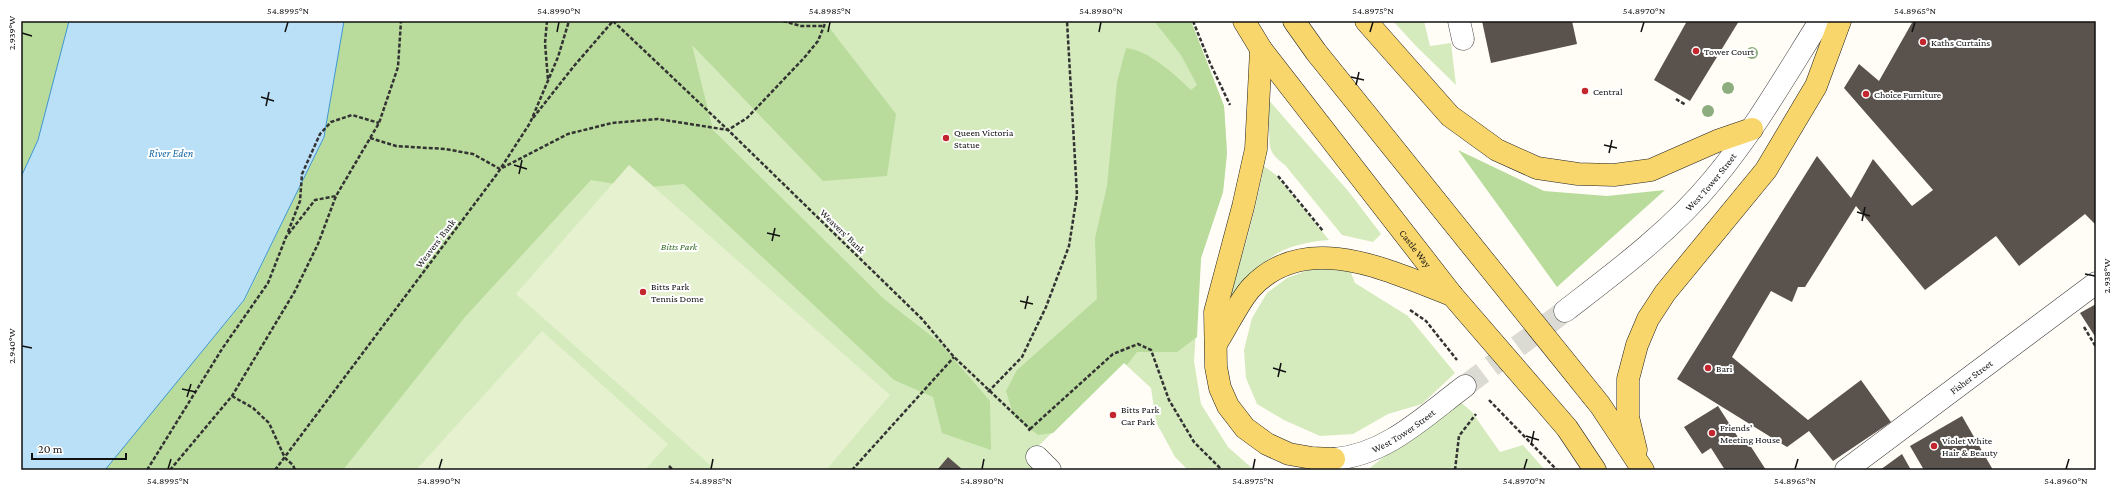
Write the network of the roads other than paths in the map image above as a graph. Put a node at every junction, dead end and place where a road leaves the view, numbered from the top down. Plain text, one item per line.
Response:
1 (1244, 21) edge
2 (1294, 21) edge
3 (1366, 21) edge
4 (1820, 21) edge
5 (1840, 21) edge
6 (1261, 49) junction
7 (1752, 129) junction
8 (2096, 283) edge
9 (1452, 295) junction
10 (1565, 311) tunnel mouth
11 (1216, 344) junction
12 (1465, 386) tunnel mouth
13 (1333, 464) edge
14 (1594, 470) edge
15 (1644, 470) edge
16 (1846, 470) edge

1 - 6 main road, Castle Way
2 - 15 main road
3 - 7 main road
4 - 7 street, West Tower Street
5 - 15 main road
6 - 9 main road, Castle Way
6 - 11 main road
7 - 10 street, West Tower Street
8 - 16 street, Fisher Street
9 - 11 main road
9 - 14 main road, Castle Way
11 - 13 main road
12 - 13 street, West Tower Street

